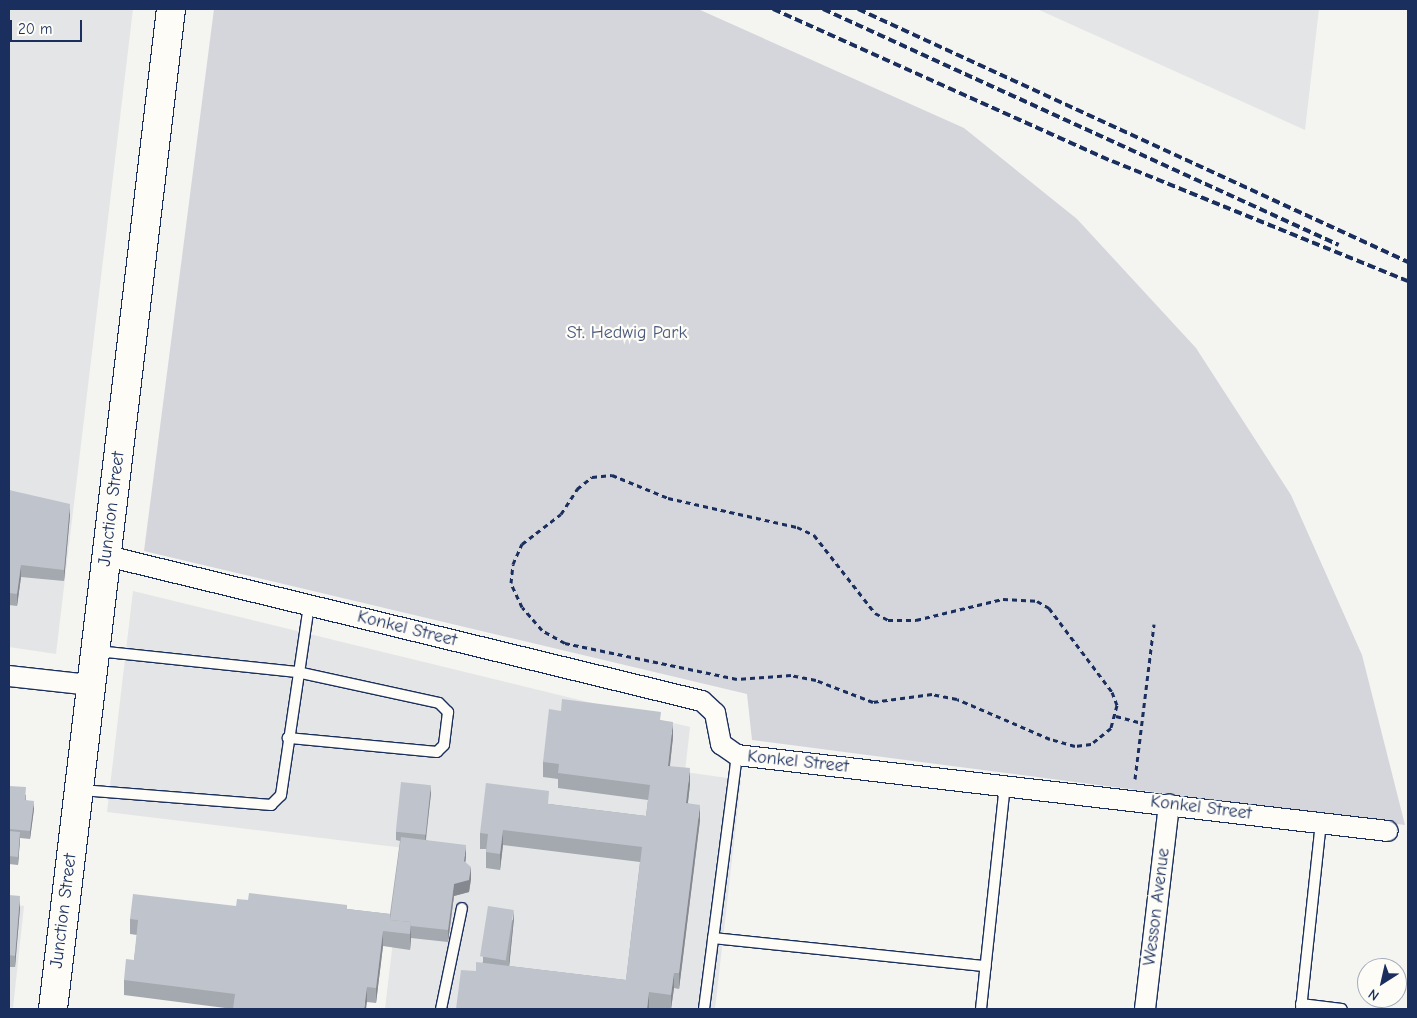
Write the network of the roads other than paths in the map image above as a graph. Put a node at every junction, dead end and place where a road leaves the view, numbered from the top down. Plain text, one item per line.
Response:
1 (171, 9) edge
2 (107, 556) junction
3 (309, 606) junction
4 (96, 651) junction
5 (297, 672) junction
6 (9, 676) edge
7 (92, 685) junction
8 (288, 738) junction
9 (736, 755) junction
10 (1005, 785) junction
11 (79, 790) junction
12 (1169, 804) junction
13 (1321, 822) junction
14 (1388, 831) dead end
15 (462, 908) dead end
16 (713, 938) junction
17 (986, 966) junction
18 (1301, 1007) edge
19 (52, 1009) edge
20 (442, 1009) edge
21 (704, 1009) edge
22 (981, 1009) edge
23 (1145, 1009) edge
24 (1342, 1009) edge

1 - 2 street, Junction Street
2 - 3 street, Konkel Street
2 - 4 street, Junction Street
3 - 5 lane
3 - 9 street, Konkel Street
4 - 5 lane
4 - 7 street, Junction Street
5 - 8 lane
5 - 8 lane
6 - 7 street
7 - 11 street, Junction Street
8 - 11 lane
9 - 10 street, Konkel Street
9 - 16 lane
10 - 12 street, Konkel Street
10 - 17 lane
11 - 19 street, Junction Street
12 - 13 street, Konkel Street
12 - 23 street, Wesson Avenue
13 - 14 street, Konkel Street
13 - 18 lane
15 - 20 lane
16 - 17 lane
16 - 21 lane
17 - 22 lane
18 - 24 lane

